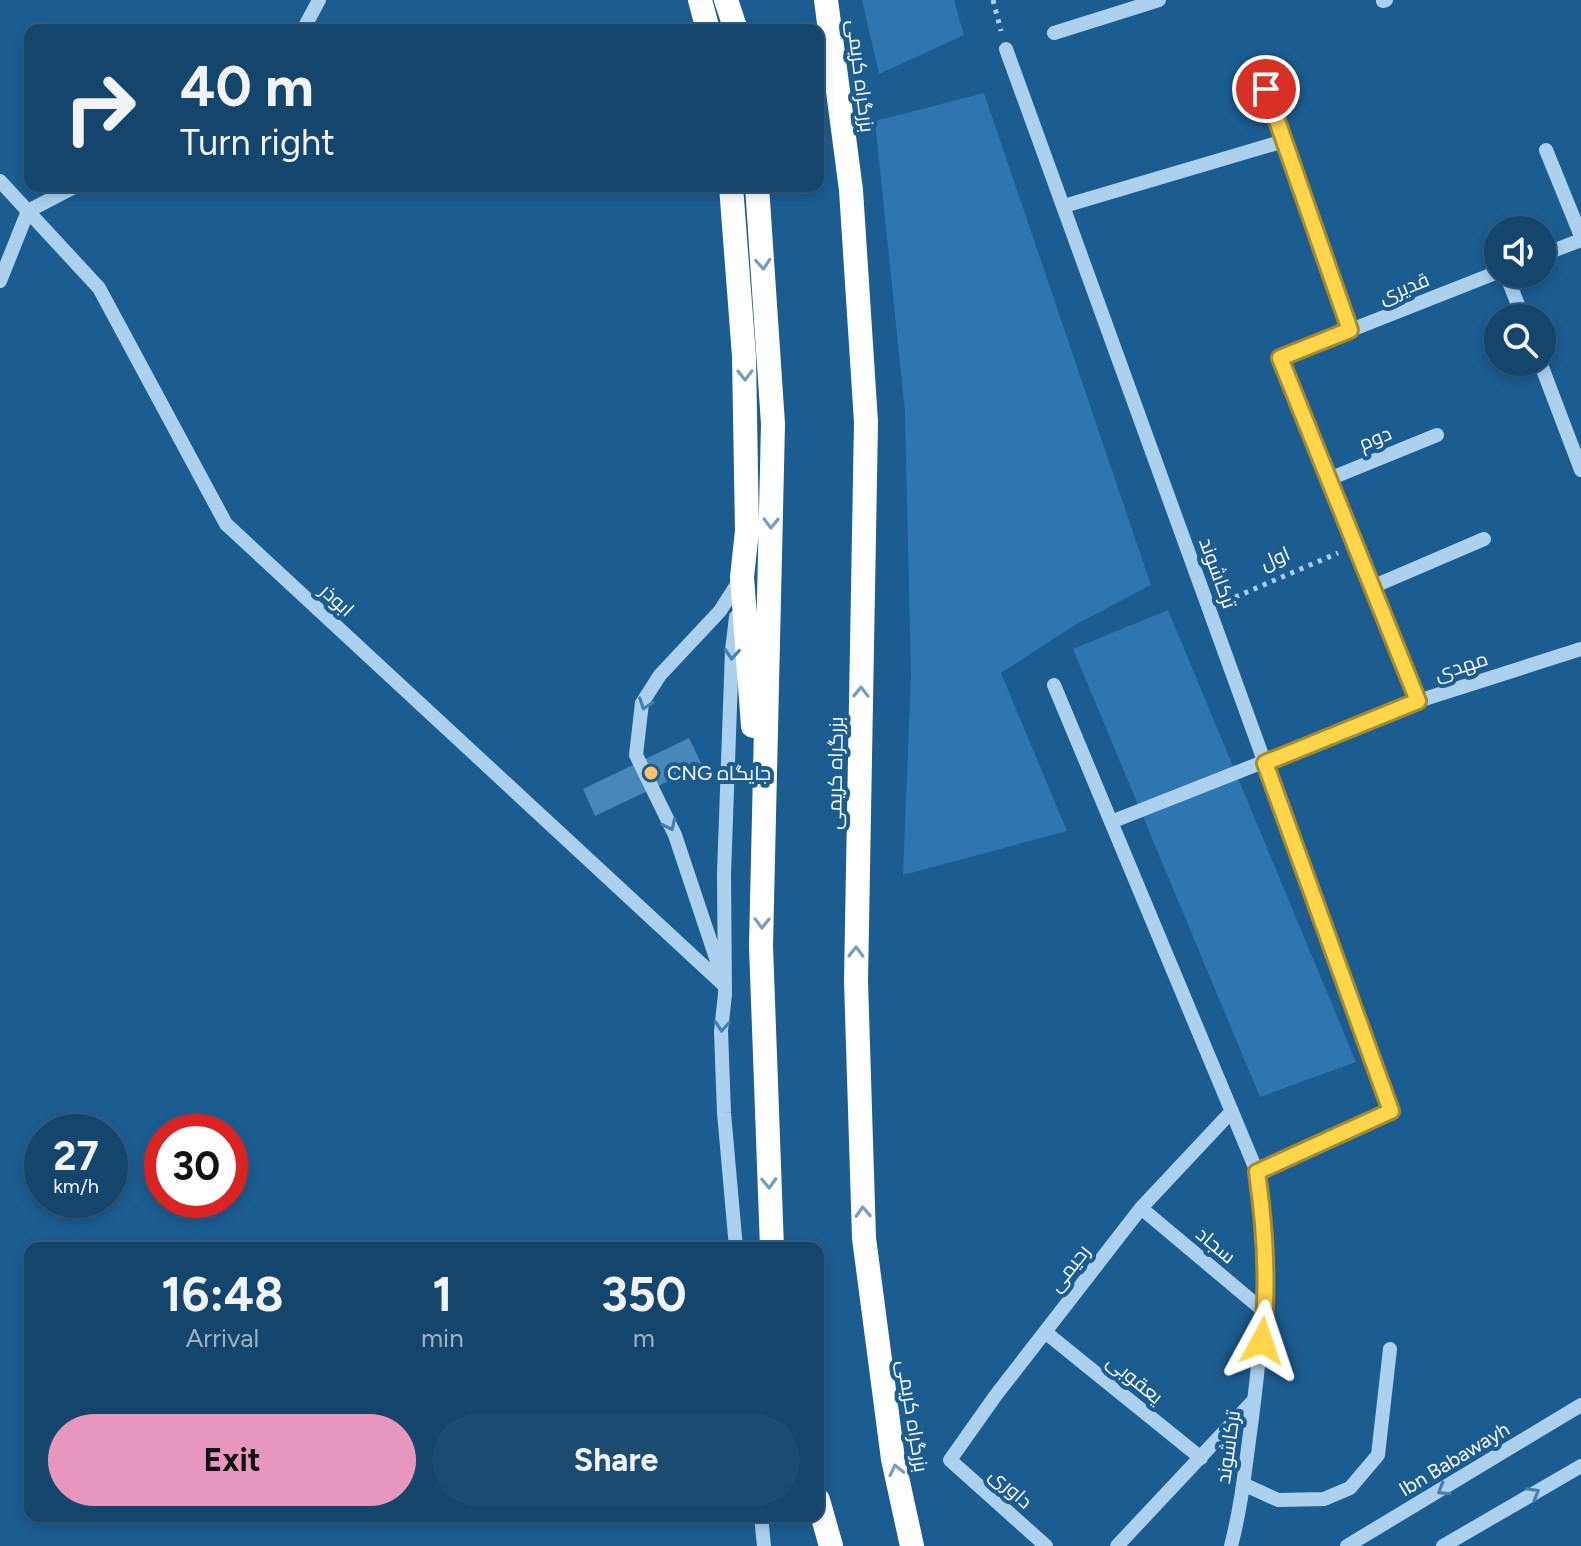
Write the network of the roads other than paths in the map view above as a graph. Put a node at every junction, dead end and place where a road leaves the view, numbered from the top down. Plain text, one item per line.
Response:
1 (319, 0) edge
2 (700, 0) edge
3 (726, 0) edge
4 (826, 0) edge
5 (1159, 0) edge
6 (306, 24) edge
7 (706, 24) edge
8 (734, 24) edge
9 (1054, 33) dead end
10 (1006, 49) road end
11 (1257, 64) dead end
12 (1284, 141) junction
13 (1546, 150) dead end
14 (0, 181) edge
15 (64, 192) edge
16 (731, 192) edge
17 (757, 192) edge
18 (1064, 206) junction
19 (28, 211) junction
20 (1581, 238) edge
21 (1556, 249) edge
22 (1484, 277) edge
23 (0, 281) edge
24 (1350, 330) junction
25 (1545, 376) edge
26 (1437, 435) dead end
27 (1581, 470) edge
28 (1329, 479) junction
29 (1484, 539) dead end
30 (742, 577) junction
31 (1372, 587) junction
32 (1581, 649) edge
33 (1054, 685) dead end
34 (1418, 701) junction
35 (1265, 763) junction
36 (1111, 822) junction
37 (763, 870) junction
38 (725, 986) junction
39 (1232, 1111) junction
40 (1257, 1172) junction
41 (1141, 1208) junction
42 (735, 1242) edge
43 (772, 1242) edge
44 (1265, 1312) junction
45 (1045, 1332) junction
46 (1390, 1349) dead end
47 (1254, 1400) junction
48 (1581, 1405) edge
49 (1201, 1458) junction
50 (950, 1460) joint
51 (1581, 1466) edge
52 (1243, 1484) junction
53 (824, 1521) edge
54 (762, 1522) edge
55 (1236, 1542) edge
56 (764, 1546) edge
57 (831, 1546) edge
58 (912, 1546) edge
59 (1046, 1546) edge
60 (1117, 1546) edge
61 (1347, 1546) edge
62 (1443, 1546) edge

1 - 6 street
2 - 7 highway
3 - 8 highway
58 -> 4 highway, بزرگراه کریمی
5 - 9 street
10 - 18 street, ترکاشوند
11 - 12 street
12 - 18 street
12 - 24 street
13 - 20 street
14 - 19 street, ابوذر
15 - 19 street
16 -> 30 highway
17 -> 37 highway
18 - 35 street, ترکاشوند
19 - 23 street
19 - 38 street, ابوذر
20 - 21 street
22 - 24 street, قدیری
24 - 28 street, قدیری
25 - 27 street
26 - 28 street, دوم
28 - 31 street
29 - 31 street
30 - 37 highway
30 -> 38 street
30 -> 38 street
31 - 34 street
32 - 34 street, مهدی
33 - 36 street, ترکاشوند
34 - 35 street, مهدی
35 - 36 street, مهدی
35 - 40 street, ترکاشوند
36 - 39 street, ترکاشوند
37 -> 43 highway
38 -> 42 street
39 - 40 street, ترکاشوند
39 - 41 street, رحیمی
40 - 44 street, ترکاشوند
41 - 44 street, سجاد
41 - 45 street, رحیمی
44 - 47 street, ترکاشوند
45 - 49 street, یعقوبی
45 - 50 street, رحیمی
46 - 52 street
47 - 49 street
47 - 52 street, ترکاشوند
48 -> 61 street, Ibn Babawayh
49 - 60 street
50 - 59 street, داوری
62 -> 51 street
52 - 55 street, ترکاشوند
53 - 57 highway
54 - 56 street

